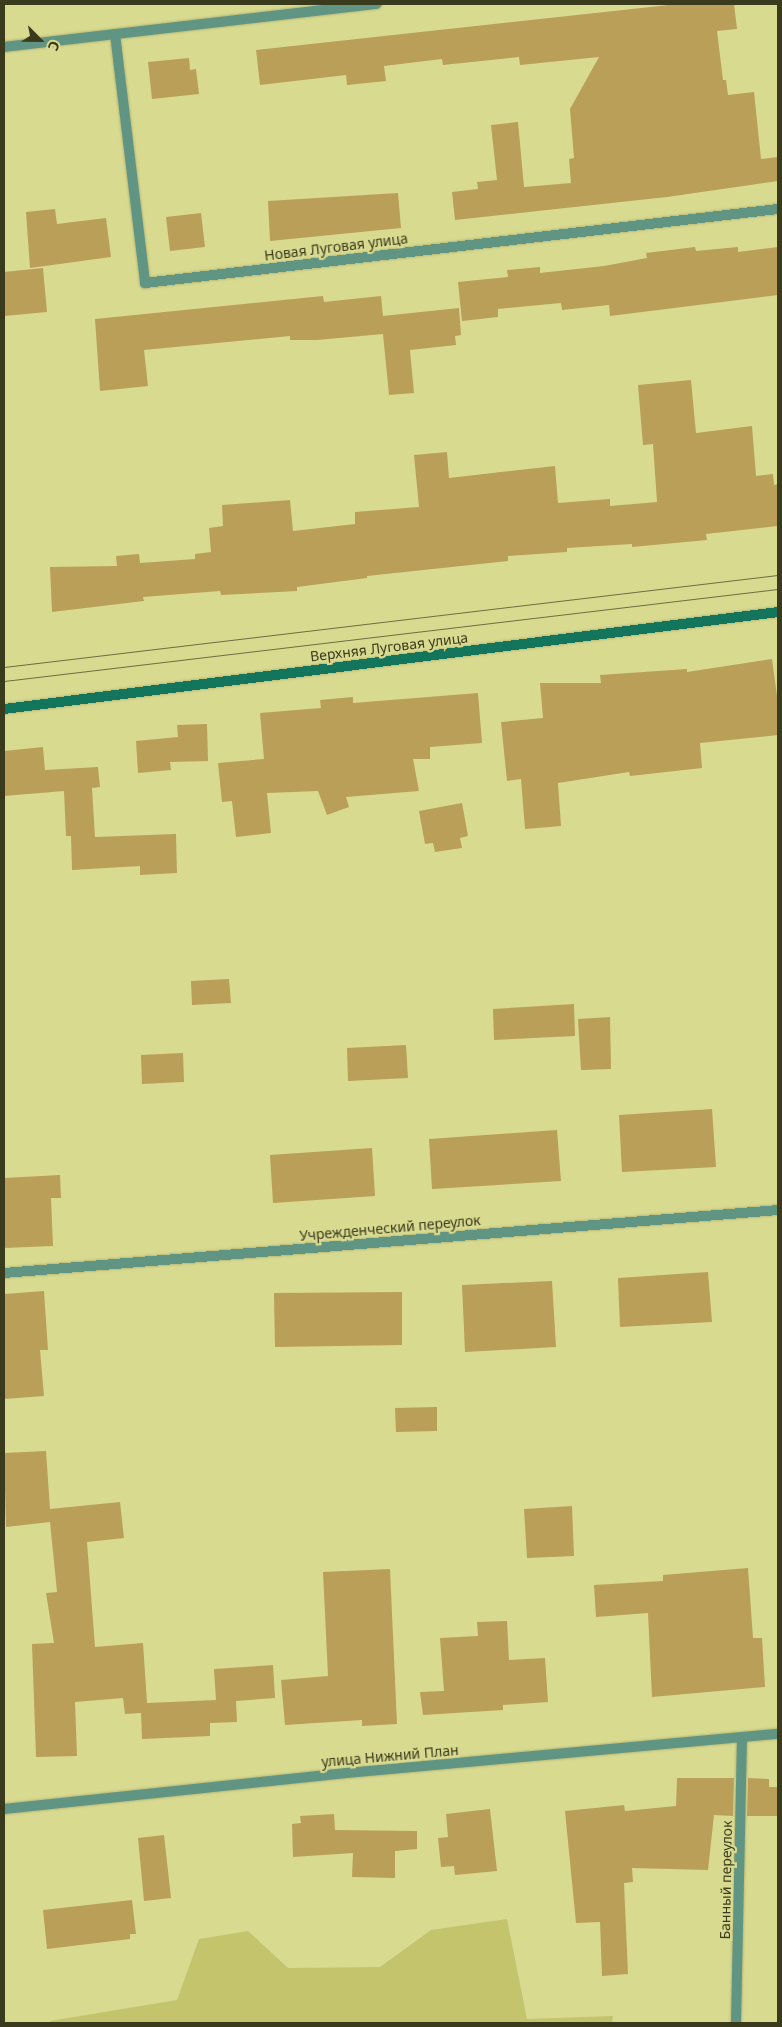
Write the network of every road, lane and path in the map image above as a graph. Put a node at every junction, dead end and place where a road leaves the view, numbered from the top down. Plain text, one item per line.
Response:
1 (377, 4) edge
2 (115, 34) junction
3 (4, 47) edge
4 (778, 209) edge
5 (778, 612) edge
6 (4, 709) edge
7 (778, 1210) edge
8 (4, 1273) edge
9 (778, 1734) edge
10 (742, 1738) junction
11 (4, 1809) edge
12 (736, 2023) edge

1 - 2 street
2 - 3 street
2 - 4 street, Новая Луговая улица
5 - 6 main road, Верхняя Луговая улица
7 - 8 street, Учрежденческий переулок
9 - 10 street, улица Нижний План
10 - 11 street, улица Нижний План
10 - 12 street, Банный переулок

